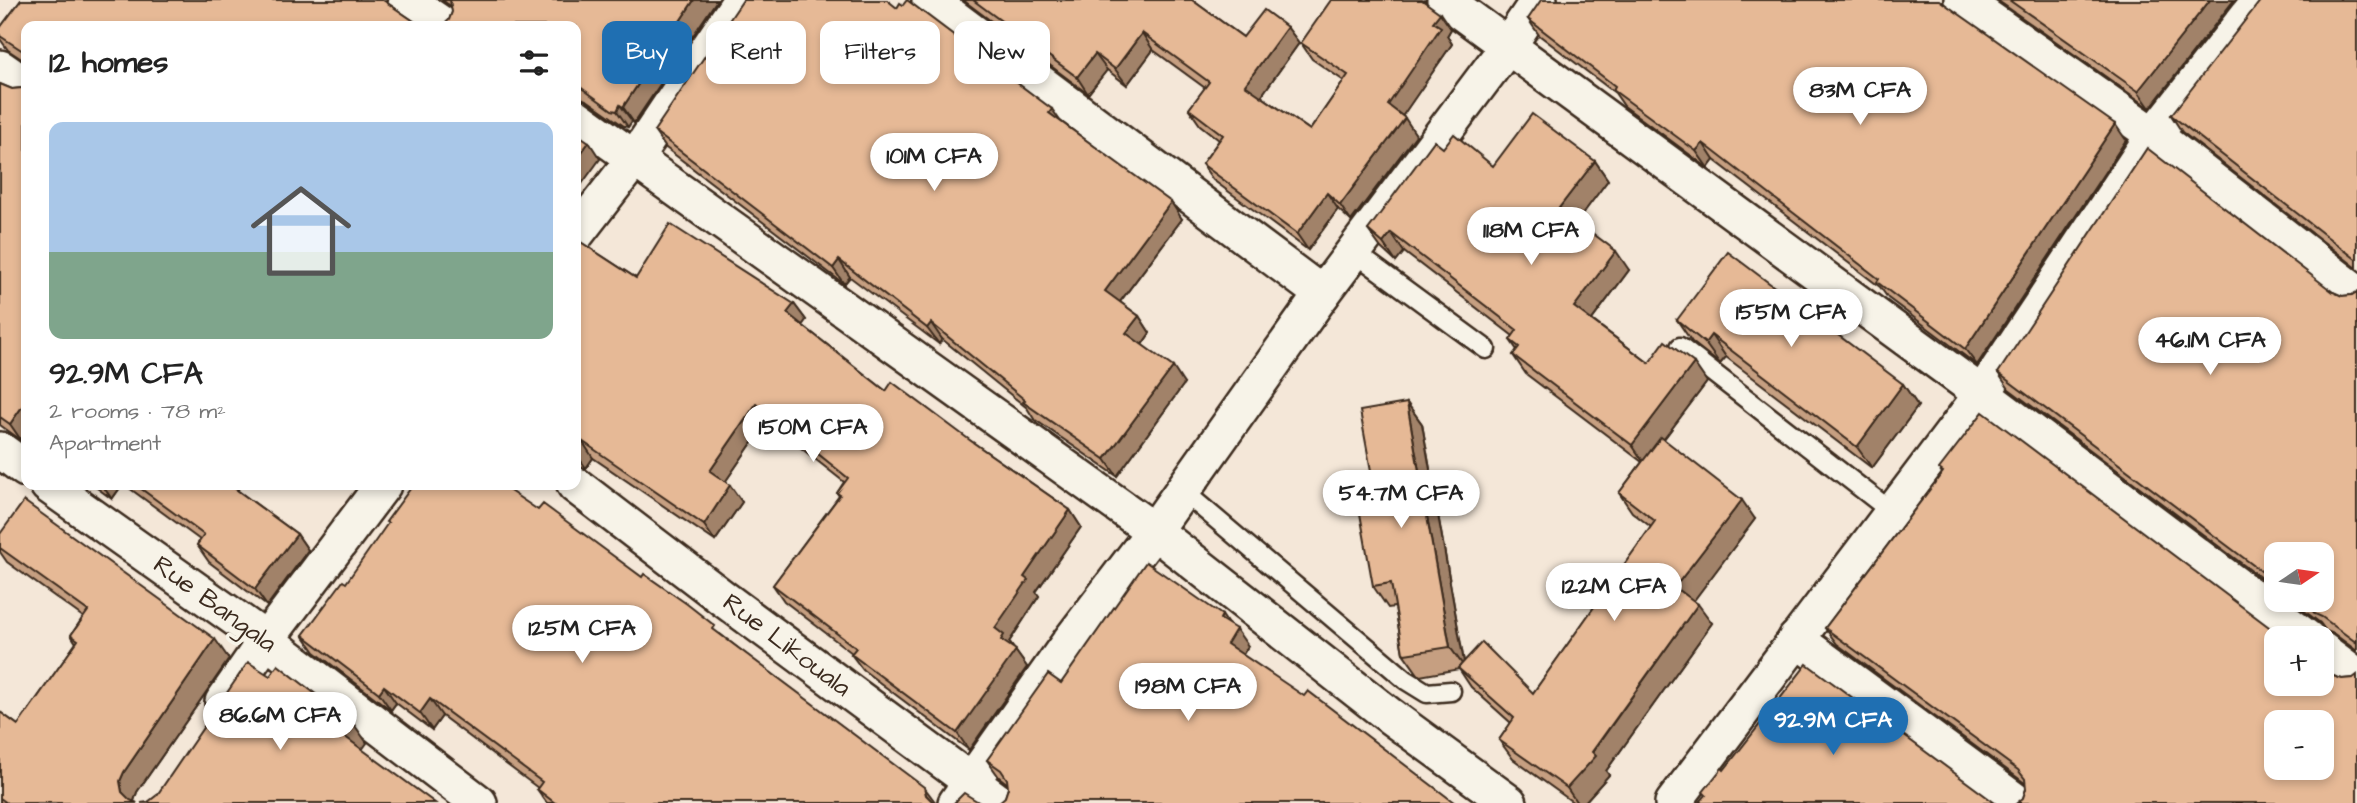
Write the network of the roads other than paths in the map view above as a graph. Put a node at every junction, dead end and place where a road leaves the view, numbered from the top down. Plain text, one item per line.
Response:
1 (406, 0) edge
2 (741, 0) edge
3 (930, 0) edge
4 (1445, 0) edge
5 (1539, 0) edge
6 (1962, 0) edge
7 (2260, 0) edge
8 (437, 21) edge
9 (1508, 46) junction
10 (0, 68) edge
11 (21, 83) edge
12 (581, 120) edge
13 (2154, 135) junction
14 (635, 158) junction
15 (581, 228) edge
16 (1354, 252) junction
17 (2357, 293) edge
18 (1322, 294) junction
19 (1680, 347) edge
20 (1486, 349) dead end
21 (1983, 394) junction
22 (0, 450) edge
23 (21, 465) edge
24 (55, 490) edge
25 (379, 490) edge
26 (581, 490) edge
27 (1183, 491) junction
28 (1892, 512) junction
29 (1154, 531) junction
30 (2291, 626) edge
31 (1796, 639) junction
32 (266, 640) junction
33 (2334, 659) edge
34 (2357, 676) edge
35 (1451, 691) dead end
36 (206, 727) edge
37 (964, 793) edge
38 (479, 803) edge
39 (1000, 803) edge
40 (1509, 803) edge
41 (1673, 803) edge
42 (2018, 803) edge

1 - 8 street
2 - 14 street
3 - 18 street
4 - 9 street
5 - 9 street
6 - 13 street
7 - 13 street
9 - 16 street
9 - 21 street
10 - 11 street
12 - 14 street
13 - 17 street
13 - 21 street
14 - 15 street
14 - 29 street
16 - 18 street
16 - 20 lane
18 - 27 street
19 - 28 lane
21 - 28 street
21 - 30 street
22 - 23 street
24 - 32 street, Rue Bangala
25 - 32 street
26 - 37 street, Rue Likouala
27 - 29 street
27 - 35 lane
28 - 31 street
29 - 37 street
29 - 40 street
31 - 41 street
31 - 42 street
32 - 36 street
32 - 38 street, Rue Bangala
33 - 34 street
37 - 39 street, Rue Likouala

